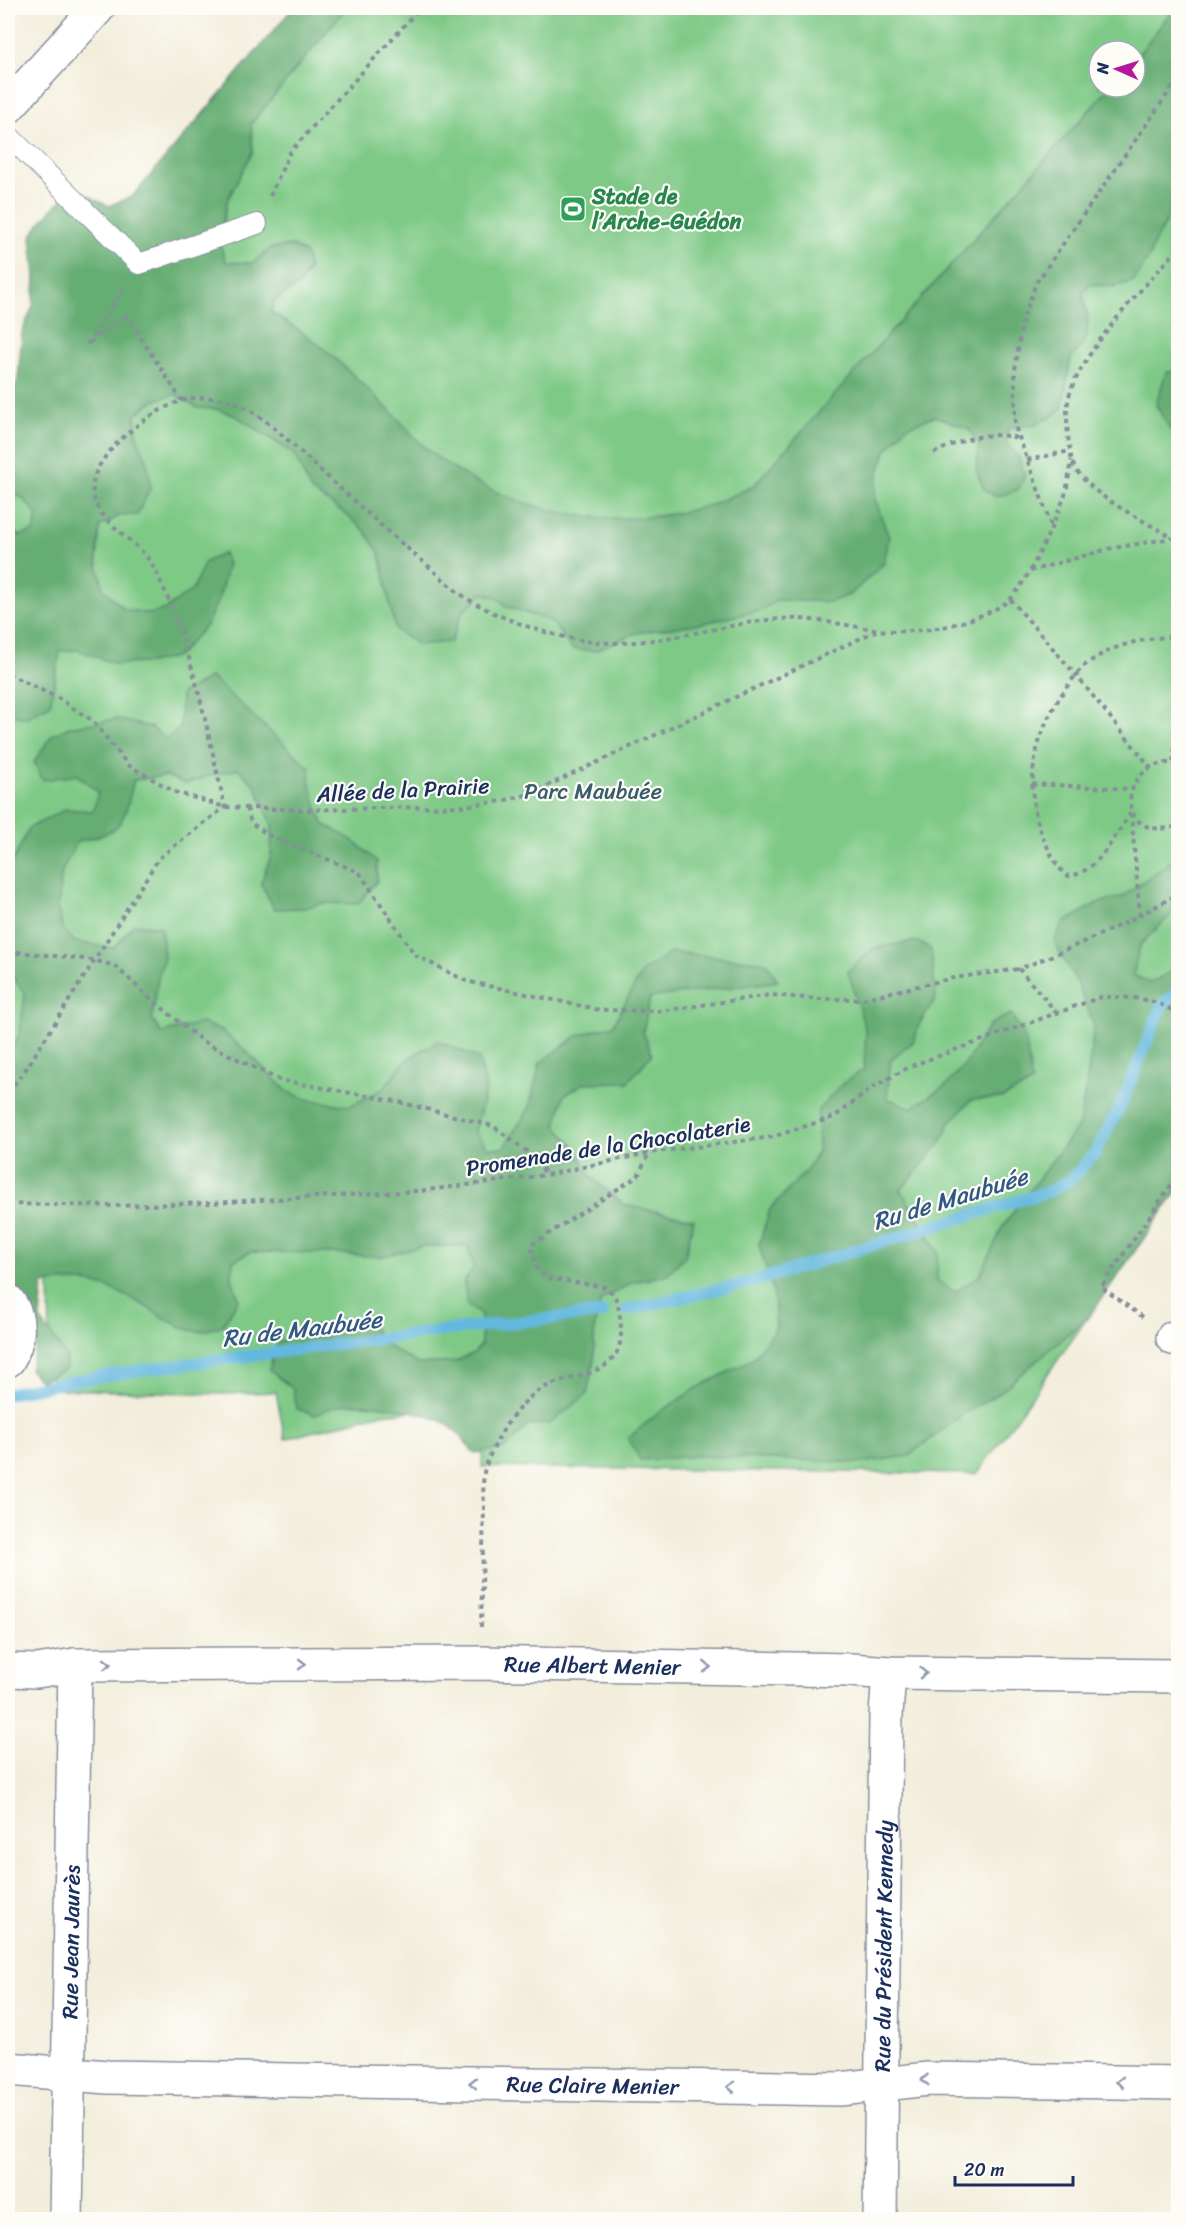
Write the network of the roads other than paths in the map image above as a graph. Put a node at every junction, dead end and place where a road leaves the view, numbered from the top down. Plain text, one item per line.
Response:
1 (98, 8) edge
2 (8, 107) edge
3 (8, 135) edge
4 (257, 224) road end
5 (8, 1301) edge
6 (8, 1360) edge
7 (75, 1665) junction
8 (8, 1670) edge
9 (889, 1672) junction
10 (1179, 1676) edge
11 (8, 2069) edge
12 (69, 2073) junction
13 (1179, 2083) edge
14 (881, 2085) junction
15 (66, 2220) edge
16 (880, 2220) edge

1 - 2 street
3 - 4 lane
5 - 6 street
7 - 8 street, Rue Albert Menier
7 -> 9 street, Rue Albert Menier
7 - 12 street, Rue Jean Jaurès
9 -> 10 street, Rue Albert Menier
9 - 14 street, Rue du Président Kennedy
11 - 12 street, Rue Claire Menier
14 -> 12 street, Rue Claire Menier
12 - 15 street, Rue Jean Jaurès
13 -> 14 street, Rue Claire Menier
14 - 16 street, Rue du Président Kennedy

